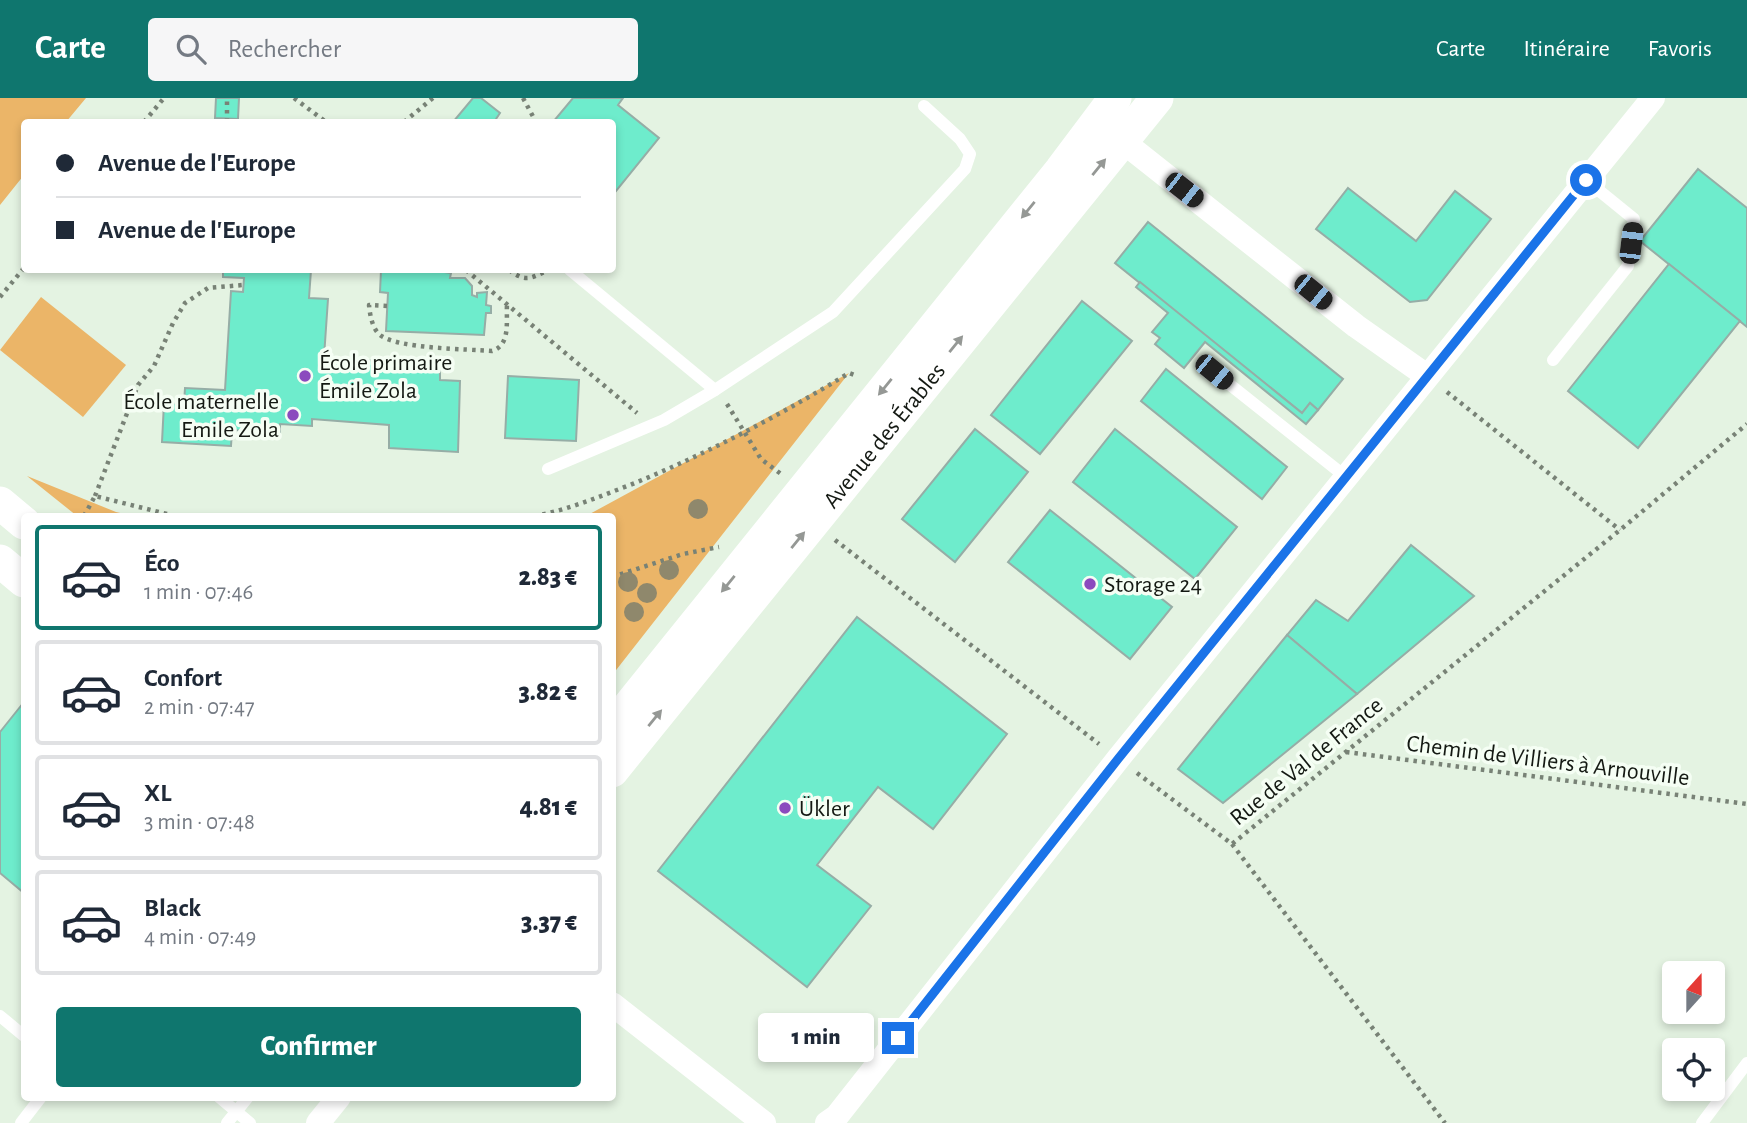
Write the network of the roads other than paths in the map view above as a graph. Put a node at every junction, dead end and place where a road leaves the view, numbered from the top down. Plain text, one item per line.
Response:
1 (1157, 98) edge
2 (1653, 98) edge
3 (924, 106) dead end
4 (1120, 118) edge
5 (1586, 180) junction
6 (573, 273) edge
7 (1553, 360) dead end
8 (1214, 372) dead end
9 (1427, 376) junction
10 (715, 390) junction
11 (548, 469) dead end
12 (1346, 477) junction
13 (0, 503) edge
14 (21, 520) edge
15 (0, 561) edge
16 (21, 578) edge
17 (616, 722) edge
18 (616, 766) edge
19 (616, 1007) edge
20 (0, 1016) edge
21 (21, 1034) edge
22 (1747, 1063) edge
23 (38, 1101) edge
24 (224, 1101) edge
25 (245, 1101) edge
26 (336, 1101) edge
27 (236, 1111) junction
28 (21, 1123) edge
29 (227, 1123) edge
30 (250, 1123) edge
31 (318, 1123) edge
32 (764, 1123) edge
33 (827, 1123) edge
34 (1702, 1123) edge

1 - 4 main road, Avenue des Érables
2 - 5 street
3 - 10 lane
4 - 9 street
4 -> 17 main road, Avenue des Érables
18 -> 4 main road, Avenue des Érables
5 - 7 lane
5 - 9 street
6 - 10 lane
8 - 12 lane
9 - 12 street
10 - 11 lane
12 - 33 street
13 - 14 main road
15 - 16 main road
19 - 32 street
20 - 21 lane
22 - 34 lane
23 - 28 lane
24 - 27 lane
25 - 27 lane
26 - 31 street
27 - 29 lane
27 - 30 lane

